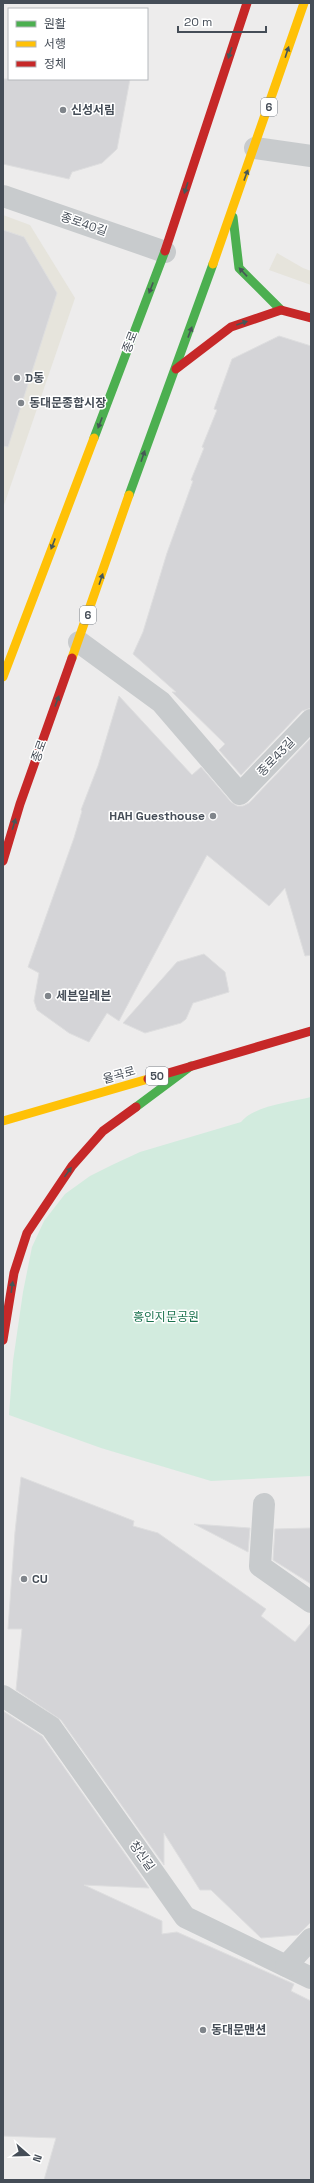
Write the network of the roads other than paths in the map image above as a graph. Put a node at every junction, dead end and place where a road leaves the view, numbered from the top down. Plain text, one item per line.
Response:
1 (247, 3) edge
2 (304, 3) edge
3 (255, 148) junction
4 (311, 156) edge
5 (3, 196) edge
6 (233, 212) junction
7 (165, 252) junction
8 (281, 310) junction
9 (311, 318) edge
10 (176, 369) junction
11 (79, 642) junction
12 (3, 677) edge
13 (311, 720) edge
14 (3, 861) edge
15 (311, 1031) edge
16 (192, 1066) junction
17 (3, 1121) edge
18 (3, 1340) edge
19 (264, 1504) dead end
20 (311, 1602) edge
21 (3, 1696) edge
22 (311, 1939) edge
23 (286, 1966) junction
24 (311, 1978) edge

1 -> 7 main road, 종로
3 -> 2 main road, 종로 / 6
3 - 4 street
6 -> 3 main road, 종로 / 6
5 - 7 street, 종로40길
8 -> 6 main road
10 -> 6 main road, 종로 / 6
7 -> 12 main road, 종로
8 - 9 main road
10 -> 8 main road
11 -> 10 main road, 종로 / 6
11 - 13 street, 종로43길
14 -> 11 main road, 종로 / 6
15 - 16 main road, 율곡로 / 50
16 - 17 main road, 율곡로 / 50
18 -> 16 main road
19 - 20 street
21 - 23 street, 창신길
22 - 23 street
23 - 24 street, 창신길

